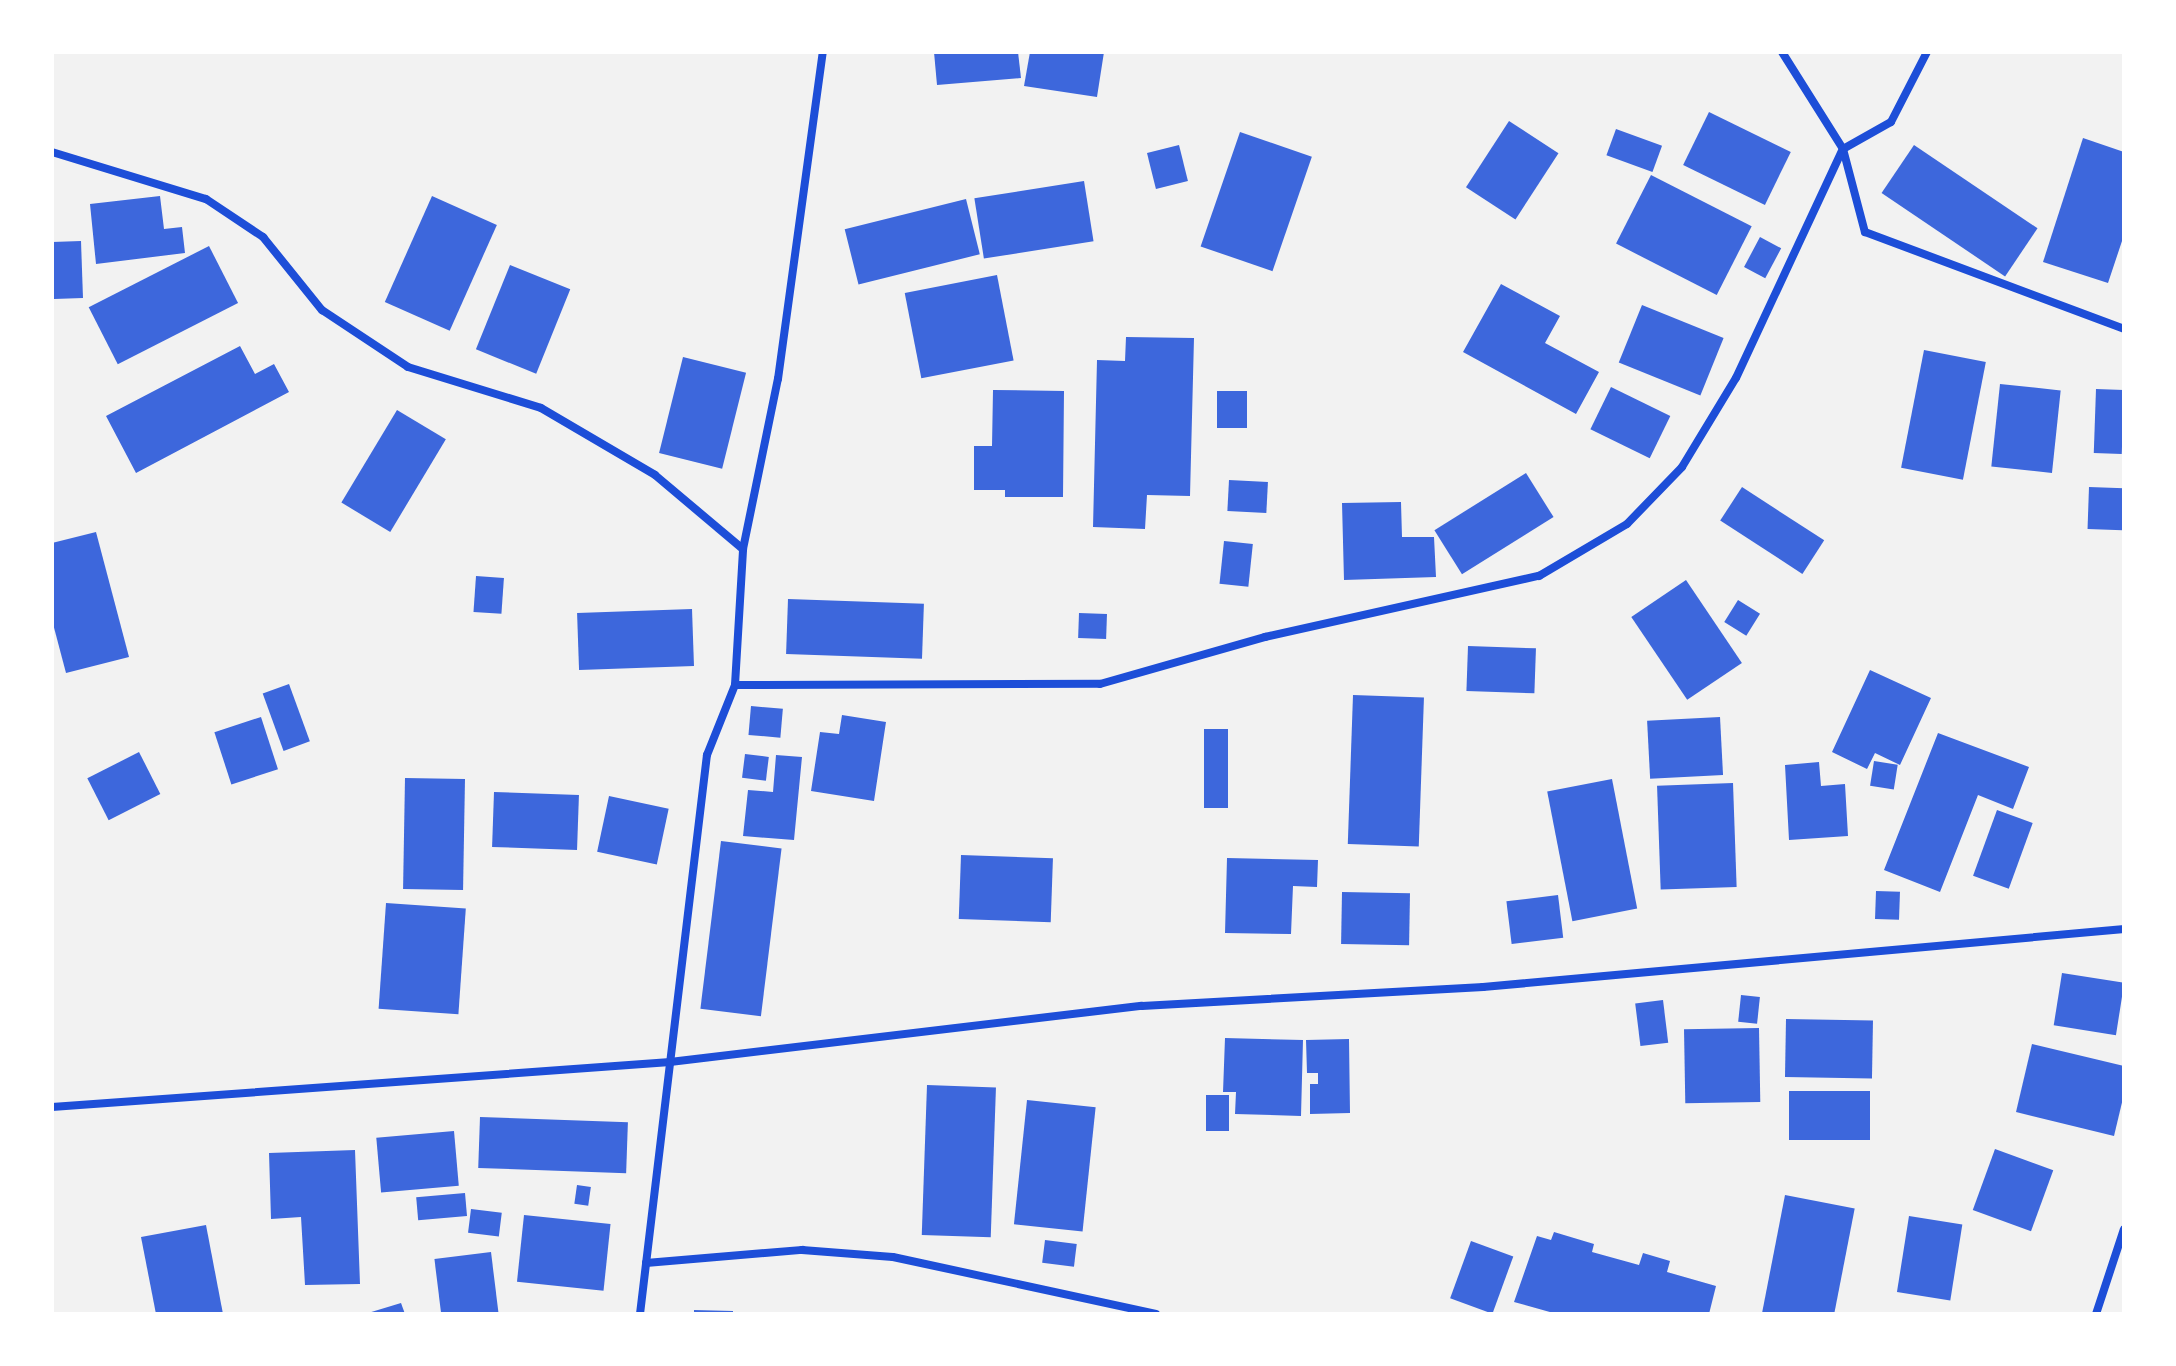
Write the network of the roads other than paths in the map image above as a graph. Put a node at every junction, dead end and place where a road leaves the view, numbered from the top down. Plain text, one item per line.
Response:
1 (823, 52) edge
2 (1782, 52) edge
3 (1927, 52) edge
4 (1843, 149) junction
5 (52, 152) edge
6 (2124, 329) edge
7 (743, 549) junction
8 (735, 685) junction
9 (2124, 929) edge
10 (670, 1062) junction
11 (52, 1107) edge
12 (2124, 1229) edge
13 (646, 1263) junction
14 (640, 1314) edge
15 (1156, 1314) edge
16 (2096, 1314) edge

1 - 7 street
2 - 4 street
3 - 4 street
4 - 6 street
4 - 8 street
5 - 7 street
7 - 8 street
8 - 10 street
9 - 10 street
10 - 11 street
10 - 13 street
12 - 16 street
13 - 14 street
13 - 15 street

